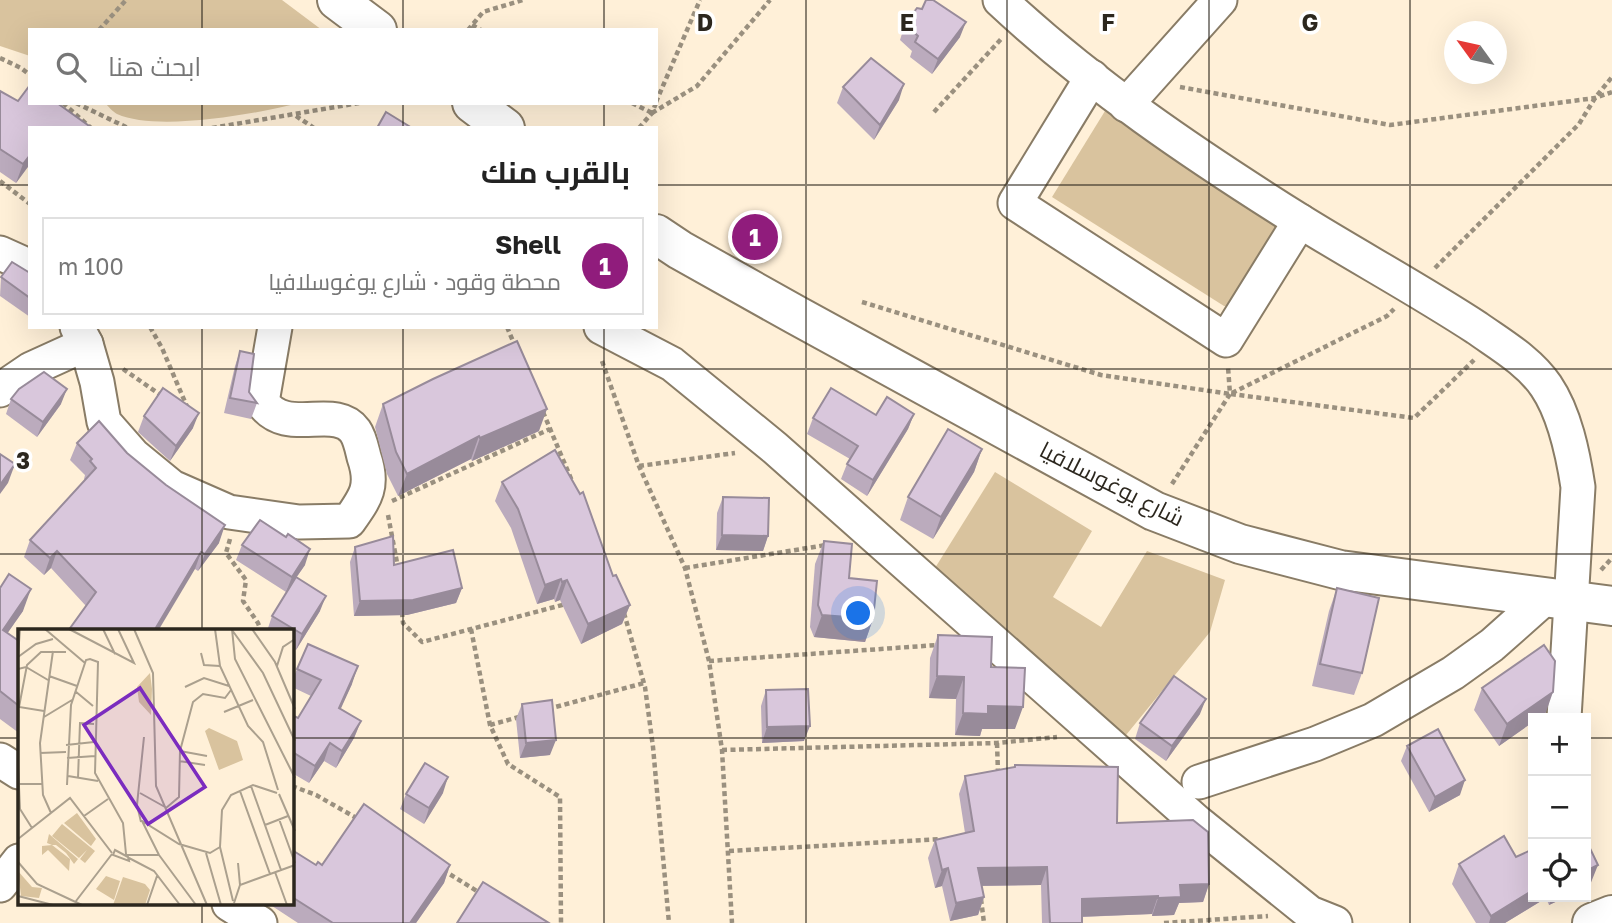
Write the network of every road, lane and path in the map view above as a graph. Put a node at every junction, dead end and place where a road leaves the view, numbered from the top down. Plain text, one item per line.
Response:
1 (126, 0) edge
2 (337, 0) edge
3 (523, 0) edge
4 (700, 0) edge
5 (771, 0) edge
6 (1220, 0) edge
7 (1019, 6) edge
8 (470, 27) edge
9 (101, 28) edge
10 (374, 28) edge
11 (0, 58) edge
12 (28, 74) edge
13 (1092, 77) junction
14 (1612, 77) edge
15 (1612, 92) edge
16 (1137, 94) junction
17 (658, 97) edge
18 (1595, 97) junction
19 (65, 105) edge
20 (80, 105) edge
21 (349, 105) edge
22 (475, 105) edge
23 (636, 105) edge
24 (655, 105) edge
25 (934, 112) dead end
26 (652, 113) junction
27 (295, 116) junction
28 (90, 126) edge
29 (124, 126) edge
30 (226, 126) edge
31 (311, 126) edge
32 (502, 126) edge
33 (641, 126) edge
34 (0, 181) edge
35 (28, 202) edge
36 (1300, 220) junction
37 (658, 235) edge
38 (0, 253) edge
39 (28, 268) edge
40 (1414, 289) junction
41 (862, 302) dead end
42 (151, 329) edge
43 (275, 329) edge
44 (508, 329) edge
45 (81, 335) edge
46 (600, 340) edge
47 (1495, 340) junction
48 (517, 352) edge
49 (0, 390) edge
50 (1230, 394) junction
51 (538, 400) edge
52 (170, 402) edge
53 (181, 409) edge
54 (550, 429) junction
55 (775, 448) junction
56 (639, 466) junction
57 (576, 491) edge
58 (1154, 511) junction
59 (238, 513) junction
60 (874, 537) junction
61 (685, 568) junction
62 (398, 577) edge
63 (401, 600) edge
64 (1559, 600) junction
65 (578, 601) edge
66 (622, 604) edge
67 (1612, 606) edge
68 (260, 629) edge
69 (471, 629) junction
70 (939, 645) edge
71 (709, 661) junction
72 (644, 683) junction
73 (541, 711) edge
74 (1564, 713) edge
75 (528, 715) edge
76 (489, 725) junction
77 (1096, 733) junction
78 (997, 743) junction
79 (722, 750) junction
80 (0, 760) edge
81 (18, 771) edge
82 (1199, 782) dead end
83 (998, 783) edge
84 (294, 787) edge
85 (367, 824) edge
86 (948, 839) edge
87 (729, 851) junction
88 (18, 862) edge
89 (437, 866) edge
90 (0, 885) edge
91 (980, 886) edge
92 (483, 895) edge
93 (232, 906) edge
94 (1612, 915) edge
95 (1323, 918) edge
96 (260, 923) edge
97 (561, 923) edge
98 (669, 923) edge
99 (732, 923) edge
100 (984, 923) edge
101 (1164, 923) edge
102 (1592, 923) edge

1 - 9 path
2 - 10 main road
3 - 8 path
4 - 17 path
5 - 26 path
6 - 16 street
7 - 13 street
7 - 25 path
11 - 12 path
13 - 16 street
13 - 36 street
14 - 18 path
15 - 18 path
16 - 18 path
16 - 36 street
18 - 40 path
19 - 28 path
20 - 29 path
21 - 27 path
22 - 32 main road
23 - 26 path
24 - 26 path
26 - 33 path
27 - 30 path
27 - 31 path
34 - 35 path
36 - 40 street
37 - 58 main road, شارع يوغوسلافيا
38 - 39 street
40 - 47 street
40 - 50 path
41 - 50 path
42 - 53 path
43 - 59 street
44 - 48 path
45 - 49 street
45 - 52 path
45 - 59 street
46 - 55 street
46 - 56 path
47 - 50 path
47 - 64 street
50 - 58 path
51 - 54 path
54 - 57 path
54 - 62 path
55 - 56 path
55 - 60 street
56 - 61 path
58 - 64 main road, شارع يوغوسلافيا
59 - 68 path
60 - 61 path
60 - 77 street
61 - 71 path
63 - 69 path
64 - 67 main road, شارع يوغوسلافيا
64 - 74 street
64 - 82 street
65 - 69 path
66 - 72 path
69 - 76 path
70 - 71 path
71 - 79 path
72 - 73 path
72 - 98 path
75 - 76 path
76 - 97 path
77 - 78 path
77 - 95 street
78 - 79 path
78 - 83 path
79 - 87 path
80 - 81 street
84 - 85 path
86 - 87 path
87 - 99 path
88 - 90 street
89 - 92 path
91 - 100 path
93 - 96 street
94 - 102 main road
95 - 101 path

